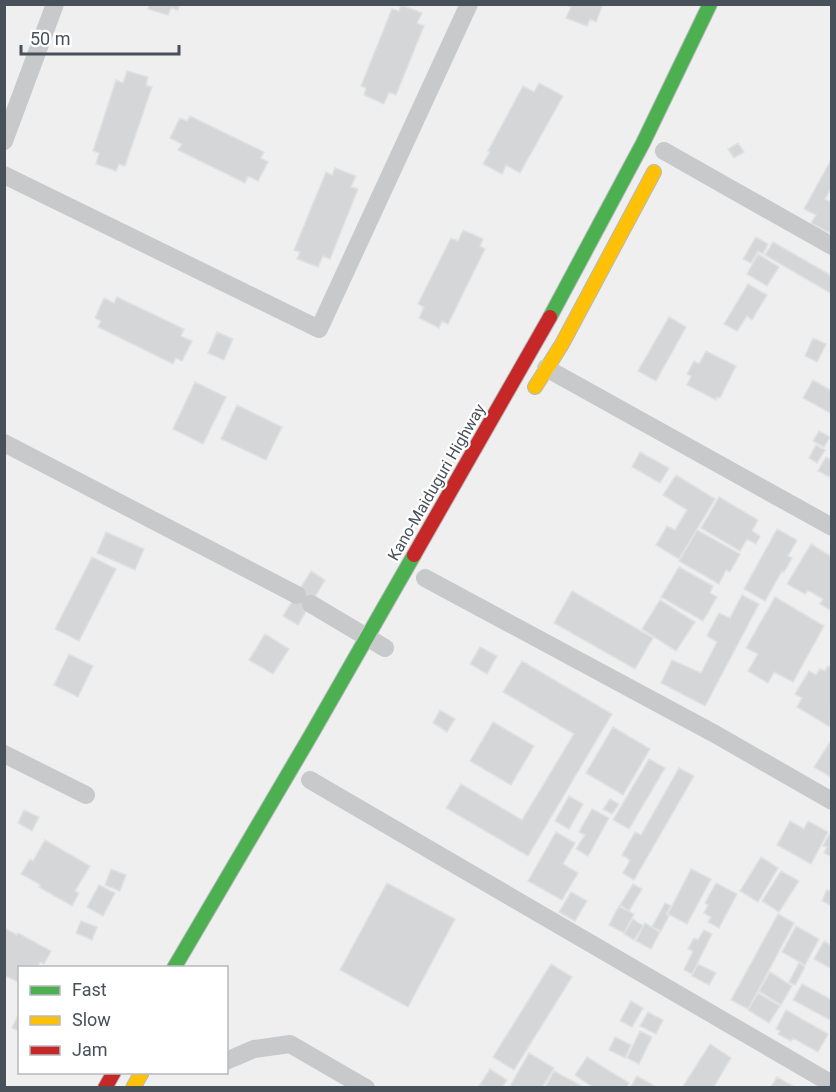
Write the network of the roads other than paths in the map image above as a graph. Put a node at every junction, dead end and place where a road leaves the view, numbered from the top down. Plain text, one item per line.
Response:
1 (55, 4) edge
2 (469, 4) edge
3 (710, 4) edge
4 (4, 141) edge
5 (666, 147) joint
6 (4, 175) edge
7 (831, 246) edge
8 (546, 368) junction
9 (528, 398) dead end
10 (4, 443) edge
11 (831, 527) edge
12 (425, 578) dead end
13 (366, 637) junction
14 (385, 648) dead end
15 (7, 761) edge
16 (310, 780) dead end
17 (86, 795) dead end
18 (831, 801) edge
19 (175, 966) edge
20 (228, 1060) edge
21 (113, 1074) edge
22 (141, 1074) edge
23 (831, 1084) edge
24 (105, 1088) edge
25 (133, 1088) edge
26 (366, 1088) edge

1 - 4 street
2 - 6 street
3 - 13 highway, Kano-Maiduguri Highway
5 - 7 street
5 - 8 highway
8 - 9 highway
8 - 11 street
10 - 13 street
12 - 18 street
13 - 14 street
13 - 19 highway, Kano-Maiduguri Highway
15 - 17 street
16 - 23 street
20 - 26 street
21 - 24 highway
22 - 25 highway

